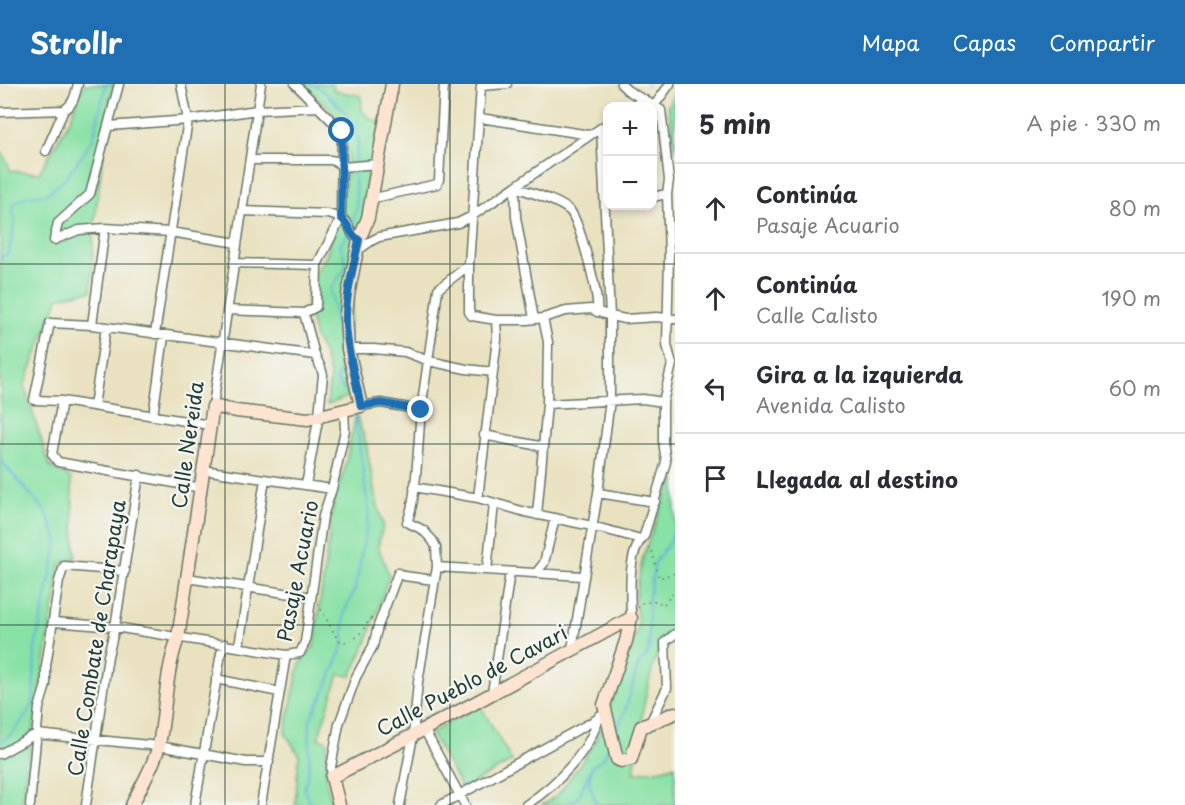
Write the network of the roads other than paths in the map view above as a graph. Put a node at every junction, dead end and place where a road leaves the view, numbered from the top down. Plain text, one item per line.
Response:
1 (78, 84) edge
2 (119, 84) edge
3 (181, 84) edge
4 (261, 84) edge
5 (295, 84) edge
6 (392, 84) edge
7 (444, 84) edge
8 (507, 84) edge
9 (621, 84) edge
10 (669, 84) edge
11 (482, 85) edge
12 (644, 99) junction
13 (639, 102) edge
14 (318, 106) junction
15 (658, 108) junction
16 (64, 110) junction
17 (257, 110) junction
18 (0, 112) edge
19 (480, 118) junction
20 (188, 120) junction
21 (109, 126) junction
22 (603, 127) edge
23 (590, 135) junction
24 (46, 151) dead end
25 (250, 160) junction
26 (378, 164) junction
27 (342, 167) junction
28 (672, 180) edge
29 (515, 187) junction
30 (667, 194) junction
31 (657, 195) edge
32 (370, 199) junction
33 (607, 210) edge
34 (242, 211) junction
35 (472, 216) junction
36 (341, 218) junction
37 (105, 228) junction
38 (170, 232) junction
39 (237, 243) junction
40 (358, 245) junction
41 (234, 263) junction
42 (317, 265) junction
43 (469, 265) junction
44 (227, 310) junction
45 (597, 312) junction
46 (304, 314) junction
47 (610, 316) junction
48 (538, 318) junction
49 (672, 319) edge
50 (496, 320) junction
51 (92, 325) junction
52 (106, 327) junction
53 (159, 335) junction
54 (222, 344) junction
55 (348, 349) junction
56 (315, 355) junction
57 (429, 361) junction
58 (493, 372) junction
59 (610, 400) junction
60 (62, 401) junction
61 (663, 402) junction
62 (547, 404) junction
63 (94, 406) junction
64 (213, 406) junction
65 (361, 406) junction
66 (344, 410) junction
67 (421, 410) junction
68 (319, 415) junction
69 (153, 416) junction
70 (210, 424) junction
71 (484, 435) junction
72 (544, 447) junction
73 (203, 470) junction
74 (140, 475) junction
75 (265, 479) junction
76 (306, 485) junction
77 (414, 487) junction
78 (202, 488) junction
79 (332, 489) junction
80 (598, 493) junction
81 (478, 498) junction
82 (655, 502) junction
83 (494, 504) junction
84 (537, 515) junction
85 (555, 518) junction
86 (592, 526) junction
87 (641, 539) junction
88 (437, 567) junction
89 (487, 570) junction
90 (125, 572) junction
91 (510, 572) junction
92 (536, 573) junction
93 (582, 576) junction
94 (187, 578) junction
95 (434, 580) junction
96 (248, 587) junction
97 (311, 597) junction
98 (631, 618) junction
99 (54, 622) junction
100 (115, 627) junction
101 (675, 634) edge
102 (178, 638) junction
103 (225, 644) junction
104 (238, 646) junction
105 (572, 649) junction
106 (286, 655) junction
107 (216, 679) junction
108 (279, 692) junction
109 (492, 693) junction
110 (675, 713) edge
111 (602, 719) junction
112 (650, 723) junction
113 (424, 729) junction
114 (36, 734) junction
115 (413, 735) junction
116 (97, 739) junction
117 (159, 746) junction
118 (0, 754) edge
119 (205, 754) junction
120 (269, 762) junction
121 (332, 777) junction
122 (460, 795) junction
123 (30, 805) edge
124 (86, 805) edge
125 (132, 805) edge
126 (195, 805) edge
127 (261, 805) edge
128 (339, 805) edge
129 (400, 805) edge
130 (441, 805) edge
131 (465, 805) edge
132 (526, 805) edge

1 - 16 street
2 - 21 street
3 - 20 street
4 - 17 street, Calle Nereida
5 - 14 street
6 - 26 street
7 - 32 street
8 - 11 street
9 - 12 street
10 - 15 street
11 - 19 street
12 - 13 street
12 - 15 street
14 - 17 street
14 - 27 street
15 - 28 street
16 - 18 street
16 - 24 street
17 - 20 street
17 - 25 street, Calle Nereida
19 - 23 street
19 - 35 street
20 - 21 street
20 - 38 street
21 - 37 street
22 - 23 street
23 - 29 street
25 - 27 street
25 - 34 street, Calle Nereida
26 - 27 street
26 - 32 street
27 - 36 street
28 - 30 street
29 - 35 street
29 - 45 street
29 - 48 street
30 - 31 street
30 - 49 street
32 - 40 street
33 - 47 street
34 - 36 street
34 - 39 street, Calle Nereida
35 - 40 street
35 - 43 street
36 - 40 street
36 - 42 street
37 - 38 street
37 - 51 street
38 - 39 street
38 - 53 street
39 - 41 street, Calle Nereida
40 - 55 street
41 - 42 street
41 - 44 street, Calle Nereida
42 - 46 street
43 - 50 street
43 - 57 street
44 - 46 street
44 - 54 street, Calle Nereida
45 - 47 street
45 - 48 street
46 - 56 street, Pasaje Acuario
47 - 49 street
47 - 59 street
48 - 50 street
48 - 62 street
49 - 61 street
50 - 58 street
51 - 52 street
51 - 60 street
52 - 53 street
52 - 63 street
53 - 54 street
53 - 69 street
54 - 56 street
54 - 64 street, Calle Nereida
55 - 57 street
55 - 65 street
56 - 68 street, Pasaje Acuario
57 - 58 street
57 - 67 street
58 - 71 street
59 - 61 street
59 - 62 street
59 - 80 street
60 - 63 street
60 - 74 street
61 - 82 street
62 - 72 street
63 - 69 street
64 - 68 street
64 - 70 street, Calle Nereida
65 - 66 street
65 - 67 street
66 - 68 street
66 - 79 street, Pasaje Acuario
67 - 77 street
68 - 76 street, Pasaje Acuario
69 - 70 street
70 - 73 street, Calle Nereida
71 - 72 street
71 - 81 street
72 - 84 street
73 - 75 street
73 - 78 street, Calle Nereida
74 - 78 street
74 - 90 street, Calle Combate de Charapaya
75 - 76 street
75 - 96 street
76 - 79 street
77 - 81 street
77 - 88 street
78 - 94 street, Calle Nereida
79 - 97 street, Pasaje Acuario
80 - 82 street
80 - 86 street
81 - 83 street
82 - 87 street
83 - 84 street
83 - 89 street
84 - 85 street
85 - 86 street
85 - 92 street
86 - 87 street
86 - 93 street
87 - 98 street
88 - 89 street
88 - 95 street
89 - 91 street
90 - 99 street
90 - 100 street, Calle Combate de Charapaya
91 - 92 street
91 - 109 street
92 - 93 street
93 - 105 street
94 - 96 street
94 - 102 street, Calle Nereida
95 - 115 street
95 - 121 street
96 - 97 street
96 - 104 street
97 - 106 street, Pasaje Acuario
98 - 105 street, Calle Pueblo de Cavari
98 - 111 street
99 - 100 street, Pasaje Acuario
99 - 114 street
100 - 102 street, Pasaje Acuario
100 - 116 street, Calle Combate de Charapaya
101 - 112 street
102 - 103 street, Pasaje Acuario
102 - 117 street, Calle Nereida
103 - 104 street, Pasaje Acuario
103 - 107 street
104 - 106 street, Pasaje Acuario
105 - 109 street, Calle Pueblo de Cavari
106 - 108 street
107 - 108 street
107 - 119 street
108 - 120 street
109 - 113 street, Calle Pueblo de Cavari
110 - 112 street
111 - 112 street
111 - 122 street
111 - 132 street
113 - 115 street, Calle Pueblo de Cavari
113 - 122 street
114 - 116 street
114 - 118 street
114 - 123 street
115 - 121 street, Calle Pueblo de Cavari
115 - 129 street
116 - 117 street
116 - 124 street, Calle Combate de Charapaya
117 - 119 street
117 - 125 street, Calle Nereida
119 - 120 street
119 - 126 street
120 - 127 street
121 - 128 street
122 - 130 street
122 - 131 street

